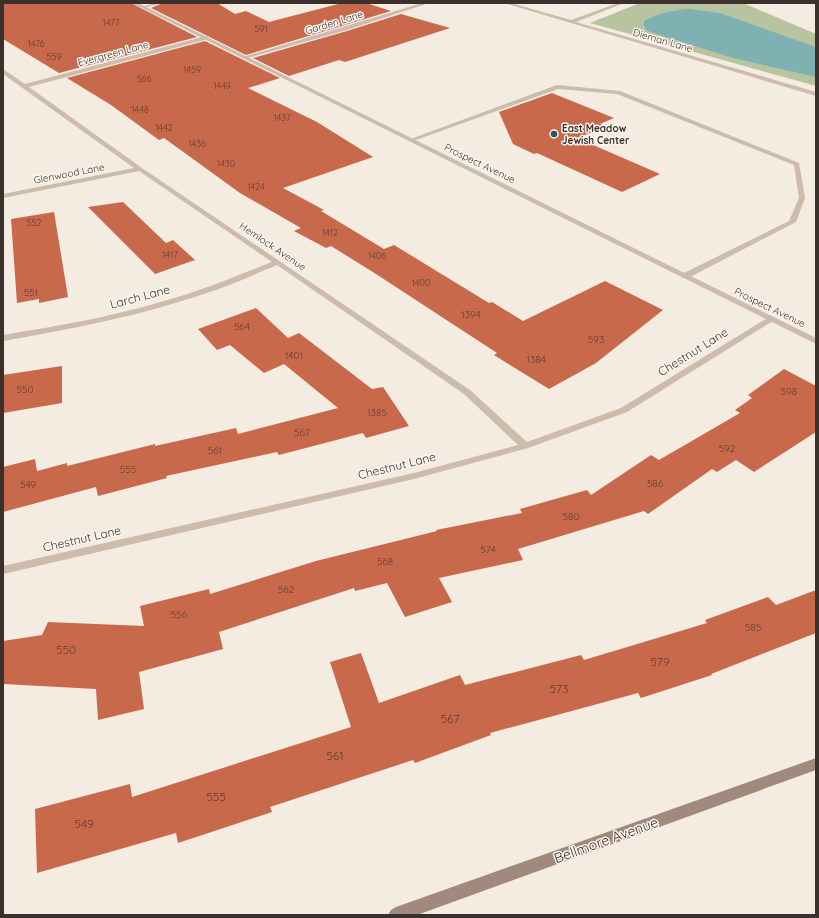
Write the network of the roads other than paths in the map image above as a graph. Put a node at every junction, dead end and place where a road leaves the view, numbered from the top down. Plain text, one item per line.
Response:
1 (134, 3) edge
2 (160, 3) edge
3 (427, 3) edge
4 (506, 3) edge
5 (622, 3) edge
6 (144, 7) junction
7 (571, 22) junction
8 (206, 38) junction
9 (246, 57) junction
10 (3, 71) edge
11 (25, 86) junction
12 (816, 94) edge
13 (411, 140) junction
14 (140, 169) junction
15 (3, 196) edge
16 (278, 262) junction
17 (684, 276) junction
18 (772, 319) junction
19 (3, 338) edge
20 (816, 341) edge
21 (525, 446) junction
22 (3, 570) edge
23 (816, 764) edge
24 (396, 915) edge

1 - 6 street, Prospect Avenue
2 - 6 street
3 - 9 street, Garden Lane
4 - 7 street, Dieman Lane
5 - 7 street
6 - 8 street, Prospect Avenue
7 - 12 street, Dieman Lane
8 - 9 street, Prospect Avenue
8 - 11 street, Evergreen Lane
9 - 13 street, Prospect Avenue
10 - 11 street, Hemlock Avenue
11 - 14 street, Hemlock Avenue
13 - 17 street, Prospect Avenue
13 - 17 street
14 - 15 street, Glenwood Lane
14 - 16 street, Hemlock Avenue
16 - 19 street, Larch Lane
16 - 21 street, Hemlock Avenue
17 - 18 street, Prospect Avenue
18 - 20 street, Prospect Avenue
18 - 21 street, Chestnut Lane
21 - 22 street, Chestnut Lane
23 - 24 main road, Bellmore Avenue

